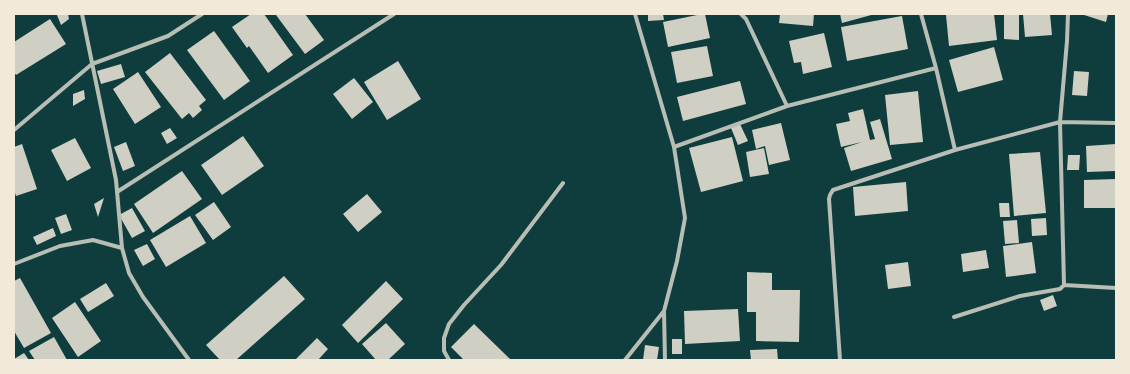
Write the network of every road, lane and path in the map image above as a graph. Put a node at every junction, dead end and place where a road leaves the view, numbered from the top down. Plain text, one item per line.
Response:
1 (82, 14) edge
2 (202, 14) edge
3 (394, 14) edge
4 (635, 14) edge
5 (741, 14) edge
6 (921, 14) edge
7 (1068, 14) edge
8 (92, 64) junction
9 (936, 68) junction
10 (787, 106) junction
11 (1060, 122) junction
12 (1116, 123) edge
13 (15, 128) edge
14 (674, 147) junction
15 (955, 150) junction
16 (563, 183) dead end
17 (117, 192) junction
18 (122, 248) junction
19 (14, 264) edge
20 (1064, 285) junction
21 (1116, 288) edge
22 (664, 311) junction
23 (954, 317) dead end
24 (189, 360) edge
25 (449, 360) edge
26 (625, 360) edge
27 (665, 360) edge
28 (840, 360) edge

1 - 8 street
2 - 8 street
3 - 17 street
4 - 14 street
5 - 10 street
6 - 9 street
7 - 11 street
8 - 13 street
8 - 17 street
9 - 10 street
9 - 15 street
10 - 14 street
11 - 12 street
11 - 15 street
11 - 20 street
14 - 22 street
15 - 28 street
16 - 25 street
17 - 18 street
18 - 19 street
18 - 24 street
20 - 21 street
20 - 23 street
22 - 26 street
22 - 27 street

